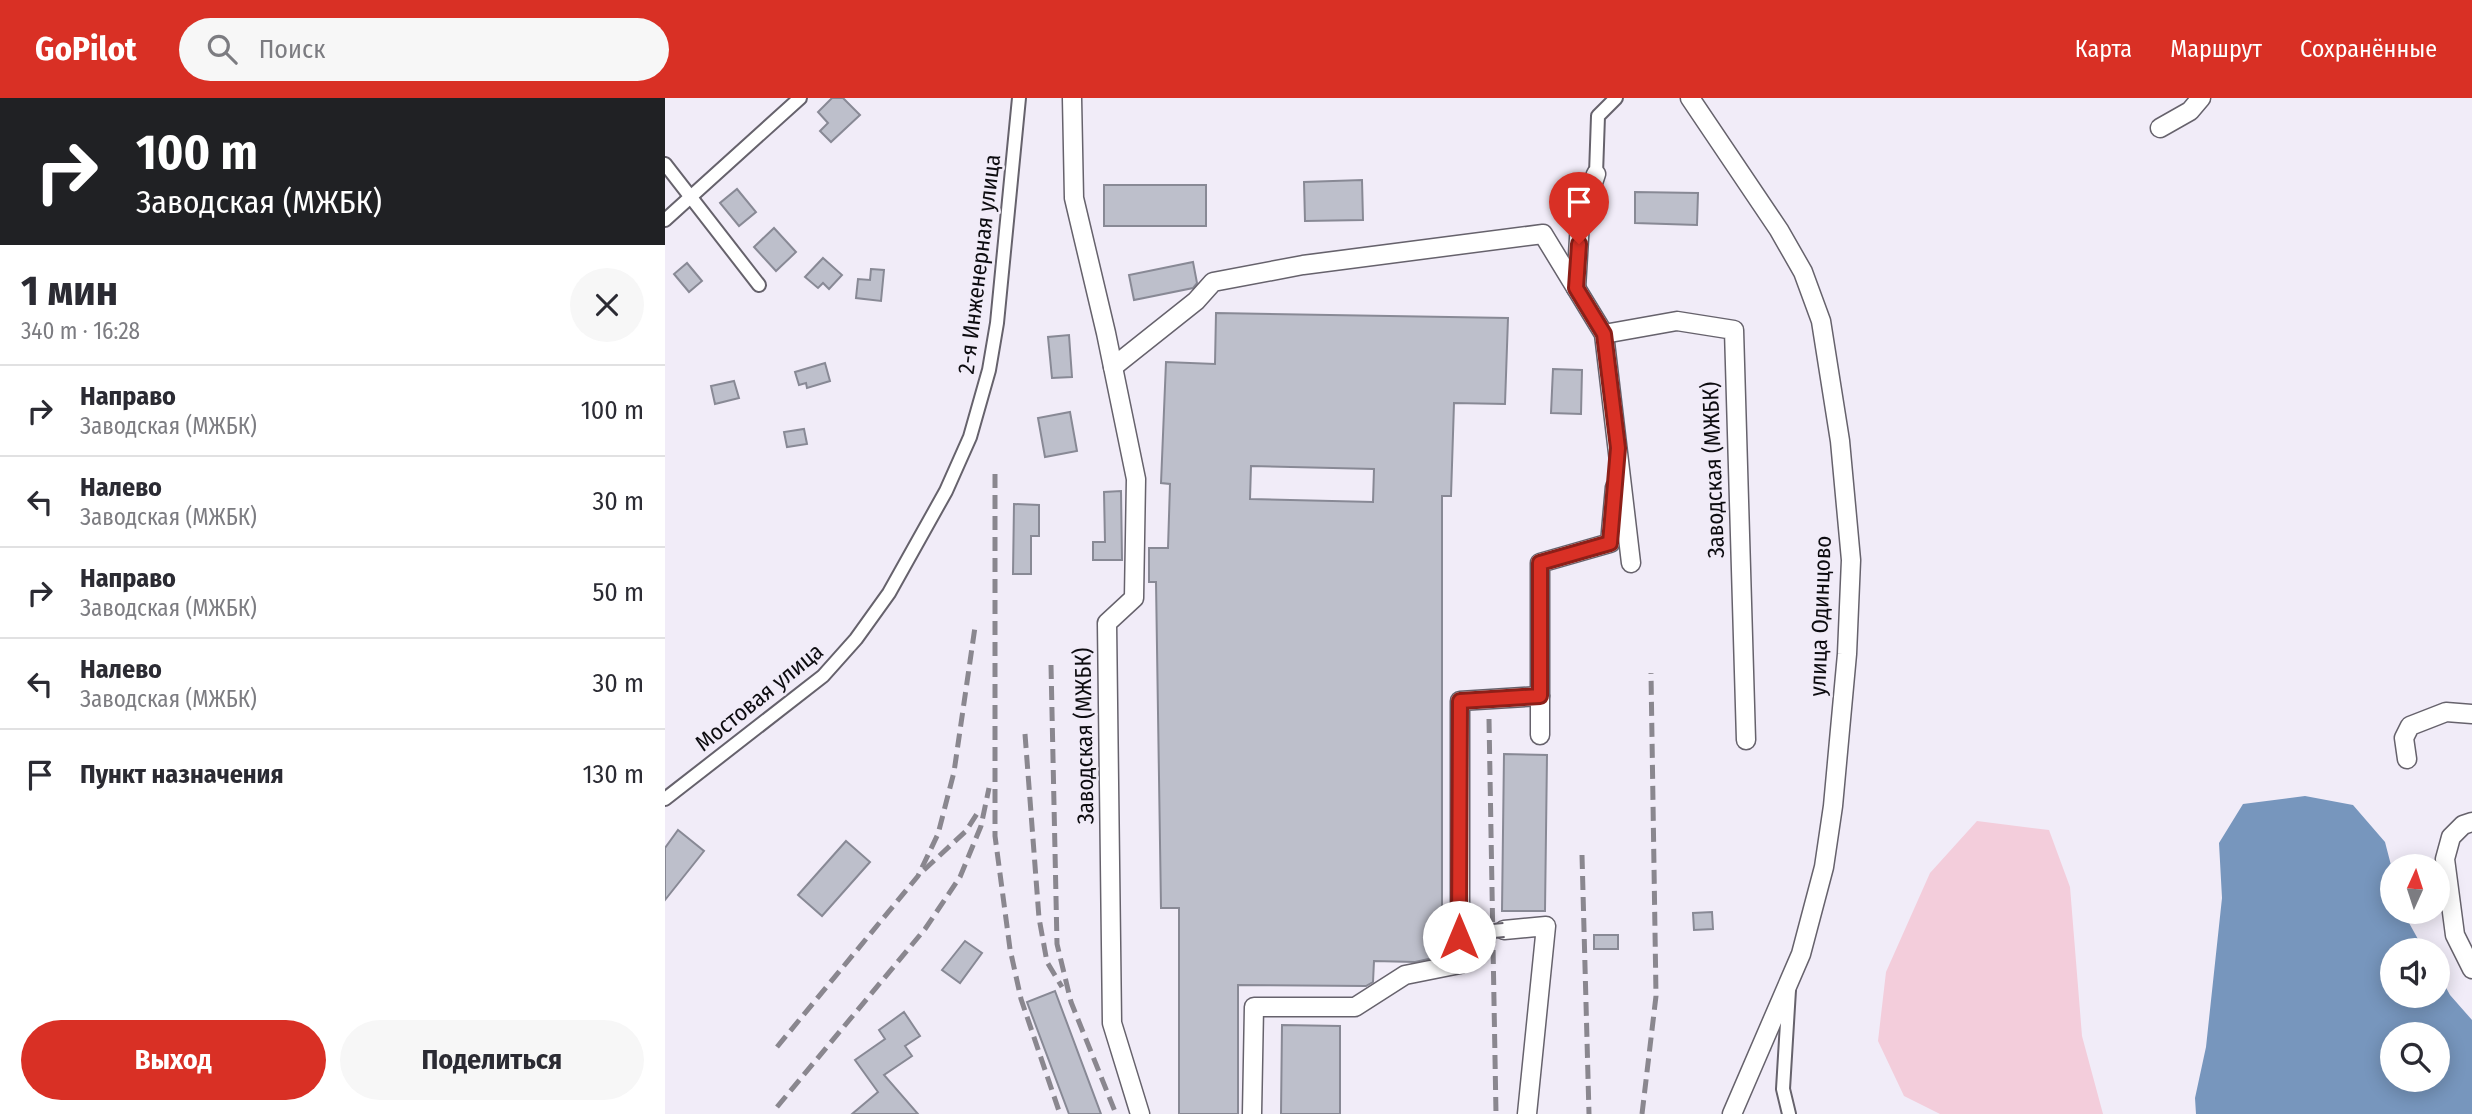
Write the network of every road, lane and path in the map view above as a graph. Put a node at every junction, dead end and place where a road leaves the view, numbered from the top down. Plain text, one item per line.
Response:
1 (800, 98) edge
2 (1019, 98) edge
3 (1072, 98) edge
4 (1616, 98) edge
5 (1689, 98) edge
6 (2201, 98) edge
7 (2160, 128) dead end
8 (665, 164) edge
9 (1596, 174) joint
10 (691, 197) junction
11 (665, 220) edge
12 (759, 285) dead end
13 (1576, 288) junction
14 (1604, 334) junction
15 (1113, 367) junction
16 (1618, 448) junction
17 (915, 547) joint
18 (1632, 563) dead end
19 (1540, 696) junction
20 (2472, 714) edge
21 (1540, 735) dead end
22 (1746, 740) dead end
23 (2407, 760) dead end
24 (665, 799) edge
25 (2472, 822) edge
26 (1504, 930) joint
27 (1482, 932) joint
28 (1459, 964) junction
29 (2472, 969) edge
30 (1789, 982) junction
31 (1140, 1114) edge
32 (1252, 1114) edge
33 (1527, 1114) edge
34 (1732, 1114) edge
35 (1789, 1114) edge

1 - 10 street
2 - 17 street, 2-я Инженерная улица
3 - 15 street, Заводская (МЖБК)
4 - 9 street
5 - 30 street, улица Одинцово
6 - 7 street
8 - 10 street
9 - 13 street
10 - 11 street
10 - 12 street
13 - 14 street
13 - 15 street
14 - 16 street
14 - 22 street, Заводская (МЖБК)
15 - 31 street, Заводская (МЖБК)
16 - 18 street
16 - 19 street
17 - 24 street, Мостовая улица
19 - 21 street
19 - 28 street
20 - 23 street
25 - 29 street
26 - 27 street, bridge
26 - 33 street
27 - 28 street
28 - 32 street
30 - 34 street, улица Одинцово
30 - 35 street

